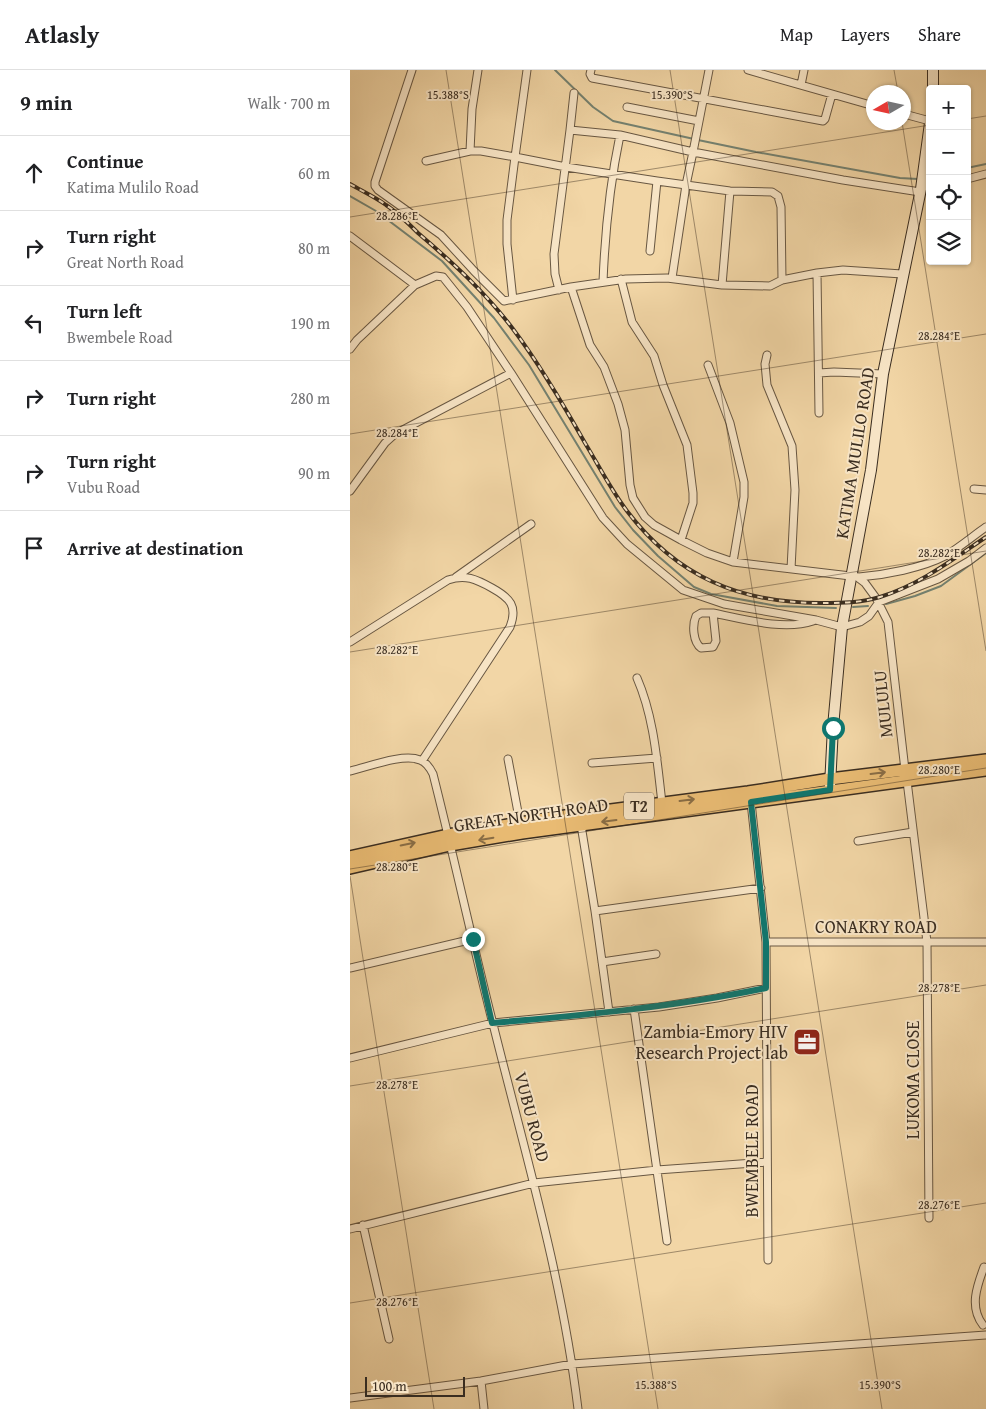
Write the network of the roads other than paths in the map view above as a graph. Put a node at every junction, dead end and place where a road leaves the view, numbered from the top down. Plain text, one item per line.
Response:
1 (412, 70) edge
2 (478, 70) edge
3 (527, 70) edge
4 (591, 70) edge
5 (709, 70) edge
6 (748, 70) edge
7 (804, 70) edge
8 (933, 70) edge
9 (801, 85) junction
10 (932, 85) edge
11 (574, 93) dead end
12 (832, 94) junction
13 (704, 99) junction
14 (866, 104) edge
15 (628, 107) dead end
16 (911, 116) edge
17 (699, 121) junction
18 (926, 121) edge
19 (570, 130) junction
20 (929, 130) edge
21 (620, 134) junction
22 (693, 149) junction
23 (470, 151) junction
24 (515, 157) junction
25 (426, 161) dead end
26 (566, 167) junction
27 (986, 174) edge
28 (612, 175) junction
29 (971, 178) edge
30 (657, 181) junction
31 (686, 185) junction
32 (923, 185) edge
33 (730, 191) junction
34 (350, 236) edge
35 (650, 251) dead end
36 (817, 273) junction
37 (902, 274) junction
38 (672, 278) junction
39 (621, 280) junction
40 (782, 280) junction
41 (603, 282) junction
42 (722, 285) junction
43 (415, 286) junction
44 (570, 287) junction
45 (559, 290) junction
46 (513, 300) junction
47 (354, 339) edge
48 (350, 349) edge
49 (767, 355) dead end
50 (708, 365) dead end
51 (819, 373) junction
52 (511, 374) junction
53 (883, 374) junction
54 (819, 413) dead end
55 (974, 489) dead end
56 (986, 490) edge
57 (350, 491) edge
58 (531, 524) dead end
59 (986, 527) edge
60 (681, 540) junction
61 (986, 548) edge
62 (733, 562) junction
63 (791, 569) junction
64 (853, 576) junction
65 (456, 578) junction
66 (879, 602) junction
67 (713, 613) junction
68 (816, 620) junction
69 (842, 627) junction
70 (350, 642) edge
71 (637, 678) dead end
72 (657, 758) junction
73 (508, 759) dead end
74 (422, 760) junction
75 (986, 760) edge
76 (592, 763) dead end
77 (986, 770) edge
78 (350, 771) edge
79 (906, 775) junction
80 (830, 784) junction
81 (751, 802) junction
82 (662, 803) junction
83 (520, 823) junction
84 (581, 825) junction
85 (913, 832) junction
86 (449, 840) junction
87 (858, 841) dead end
88 (350, 857) edge
89 (350, 868) edge
90 (761, 888) junction
91 (595, 911) junction
92 (473, 939) junction
93 (766, 942) junction
94 (927, 942) junction
95 (986, 942) edge
96 (656, 954) dead end
97 (602, 962) junction
98 (350, 968) edge
99 (766, 988) junction
100 (634, 1009) junction
101 (609, 1012) junction
102 (492, 1023) junction
103 (350, 1058) edge
104 (766, 1162) junction
105 (657, 1170) junction
106 (534, 1183) junction
107 (929, 1218) dead end
108 (363, 1225) junction
109 (350, 1229) edge
110 (666, 1240) dead end
111 (768, 1260) dead end
112 (984, 1267) dead end
113 (984, 1324) edge
114 (985, 1335) edge
115 (389, 1339) dead end
116 (572, 1364) junction
117 (481, 1381) junction
118 (350, 1398) edge
119 (484, 1409) edge
120 (578, 1409) edge

1 - 46 street
2 - 23 street
3 - 24 street
4 - 13 street
5 - 13 street
6 - 9 street
7 - 9 street
8 - 10 main road
9 - 12 street
11 - 19 street
12 - 13 street
12 - 14 street
13 - 17 street
15 - 17 street
16 - 18 street
17 - 22 street
19 - 21 street
19 - 26 street
20 - 32 main road, KATIMA MULILO ROAD
21 - 22 street
21 - 28 street
22 - 31 street
22 - 32 street
23 - 24 street
23 - 25 street
24 - 26 street
24 - 46 street
26 - 28 street
26 - 45 street
27 - 29 street
28 - 30 street
28 - 41 street
30 - 31 street
30 - 35 street
31 - 33 street
31 - 38 street
32 - 37 main road, KATIMA MULILO ROAD
33 - 40 street
33 - 42 street
34 - 43 street
36 - 37 street
36 - 40 street
36 - 51 street
37 - 53 main road, KATIMA MULILO ROAD
38 - 39 street
38 - 42 street
39 - 41 street
39 - 60 street
40 - 42 street
41 - 44 street
43 - 47 street
43 - 52 street
44 - 45 street
44 - 60 street
45 - 46 street
47 - 48 street
49 - 63 street
50 - 62 street
51 - 53 street
51 - 54 street
52 - 57 street
52 - 68 street
53 - 64 main road, KATIMA MULILO ROAD
55 - 56 street
58 - 65 street
59 - 64 street
60 - 62 street
61 - 66 street
62 - 63 street
63 - 64 street
64 - 66 street, MULULU
64 - 69 main road, KATIMA MULILO ROAD
65 - 70 street
65 - 74 street
66 - 69 street
66 - 79 street, MULULU
67 - 67 street
67 - 68 street
68 - 69 street
69 - 80 main road, KATIMA MULILO ROAD
71 - 72 street
72 - 76 street
72 - 82 street
73 - 83 street
74 - 78 street
74 - 86 street, VUBU ROAD
75 - 79 main road, GREAT NORTH ROAD / T2
77 - 79 main road, GREAT NORTH ROAD / T2
79 - 80 main road, GREAT NORTH ROAD / T2
79 - 85 street, MULULU
80 - 81 main road, GREAT NORTH ROAD / T2
82 -> 80 main road, GREAT NORTH ROAD / T2
81 -> 84 main road, GREAT NORTH ROAD / T2
81 - 90 street, BWEMBELE ROAD
82 - 83 main road, GREAT NORTH ROAD / T2
83 - 86 main road, GREAT NORTH ROAD / T2
84 -> 86 main road, GREAT NORTH ROAD / T2
84 - 91 street
85 - 87 street
85 - 94 street, LUKOMA CLOSE
88 -> 86 main road, GREAT NORTH ROAD / T2
86 - 89 main road, GREAT NORTH ROAD / T2
86 - 92 street, VUBU ROAD
90 - 91 street
90 - 93 street, BWEMBELE ROAD
91 - 97 street
92 - 98 street
92 - 102 street, VUBU ROAD
93 - 94 street, CONAKRY ROAD
93 - 99 street, BWEMBELE ROAD
94 - 95 street, CONAKRY ROAD
94 - 107 street, LUKOMA CLOSE
96 - 97 street
97 - 101 street
99 - 100 street
99 - 104 street, BWEMBELE ROAD
100 - 101 street
100 - 105 street
101 - 102 street
102 - 103 street
102 - 106 street, VUBU ROAD
104 - 105 street
104 - 111 street, BWEMBELE ROAD
105 - 106 street
105 - 110 street
106 - 108 street
106 - 116 street, VUBU ROAD
108 - 109 street
108 - 115 street
112 - 113 street
113 - 114 street
114 - 116 street
116 - 117 street
116 - 120 street, VUBU ROAD
117 - 118 street
117 - 119 street

